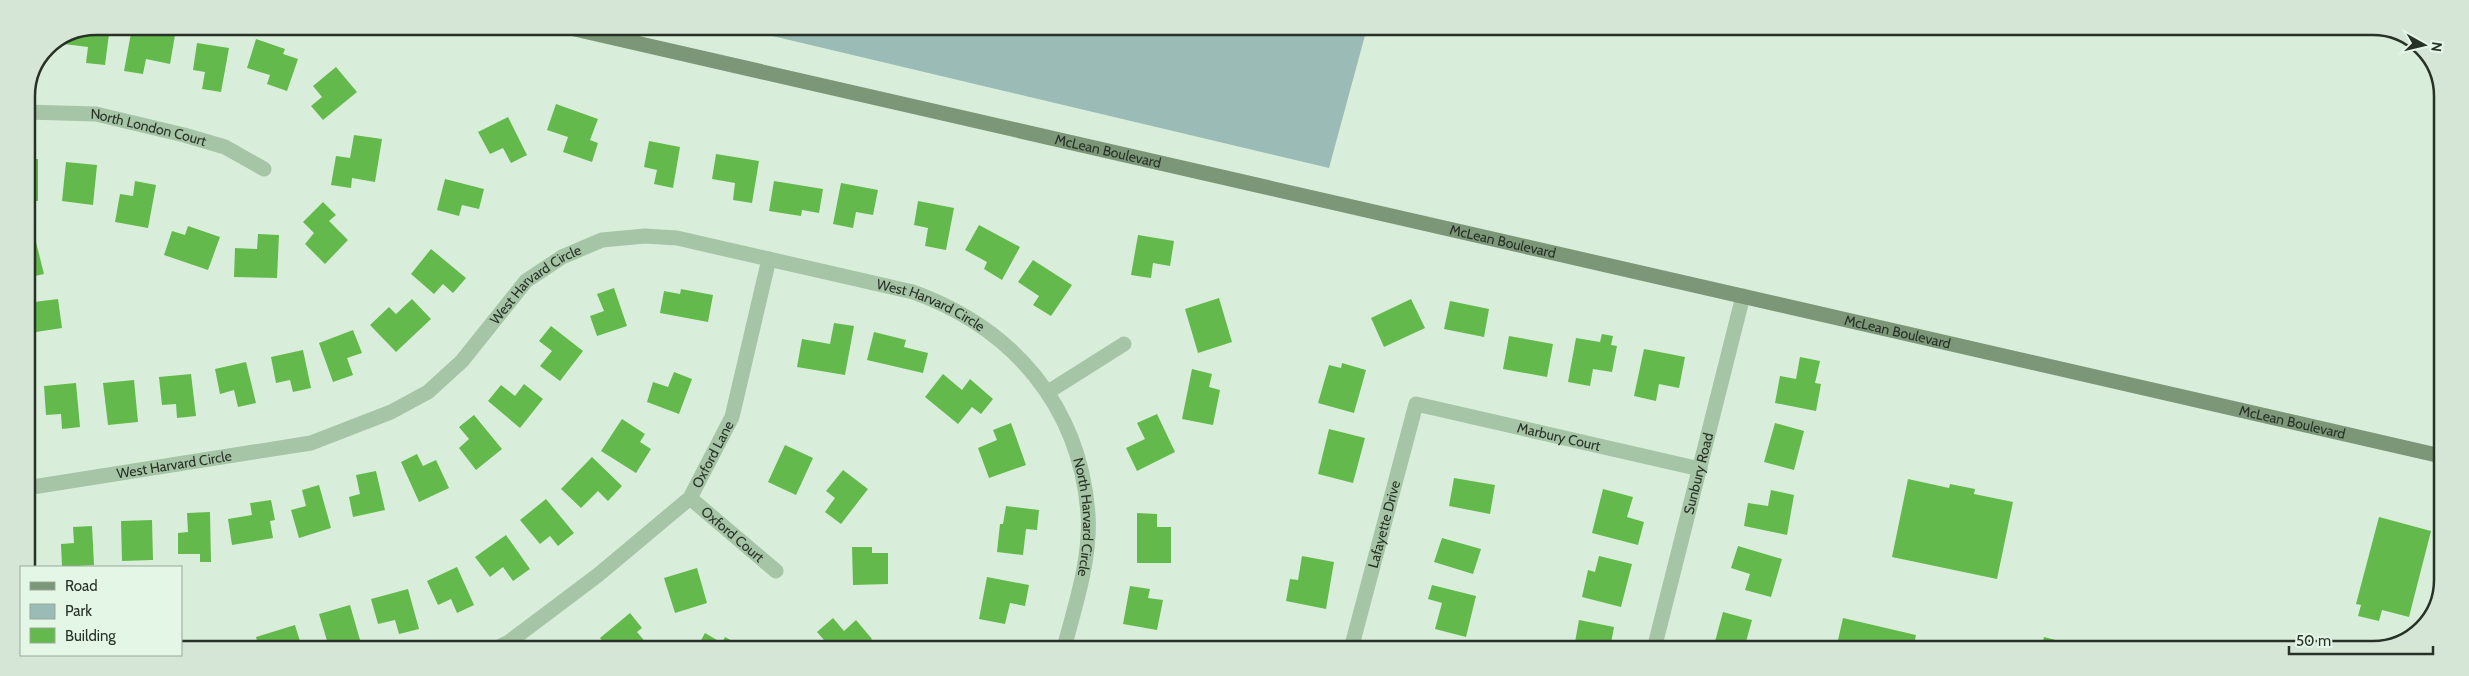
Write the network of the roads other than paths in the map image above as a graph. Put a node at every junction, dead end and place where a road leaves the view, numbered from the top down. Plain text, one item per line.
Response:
1 (601, 35) edge
2 (35, 112) edge
3 (264, 169) dead end
4 (769, 259) junction
5 (1743, 296) junction
6 (1124, 344) dead end
7 (1048, 392) junction
8 (1419, 405) joint
9 (2434, 454) edge
10 (1700, 469) junction
11 (35, 487) edge
12 (690, 498) junction
13 (776, 571) dead end
14 (510, 641) edge
15 (1066, 641) edge
16 (1353, 641) edge
17 (1656, 641) edge

1 - 5 main road, McLean Boulevard
2 - 3 street, North London Court
4 - 7 street, West Harvard Circle
4 - 11 street, West Harvard Circle
4 - 12 street, Oxford Lane
5 - 9 main road, McLean Boulevard
5 - 10 street, Sunbury Road
6 - 7 street
7 - 15 street, North Harvard Circle
8 - 10 street, Marbury Court
8 - 16 street, Lafayette Drive
10 - 17 street, Sunbury Road
12 - 13 street, Oxford Court
12 - 14 street, Oxford Lane

